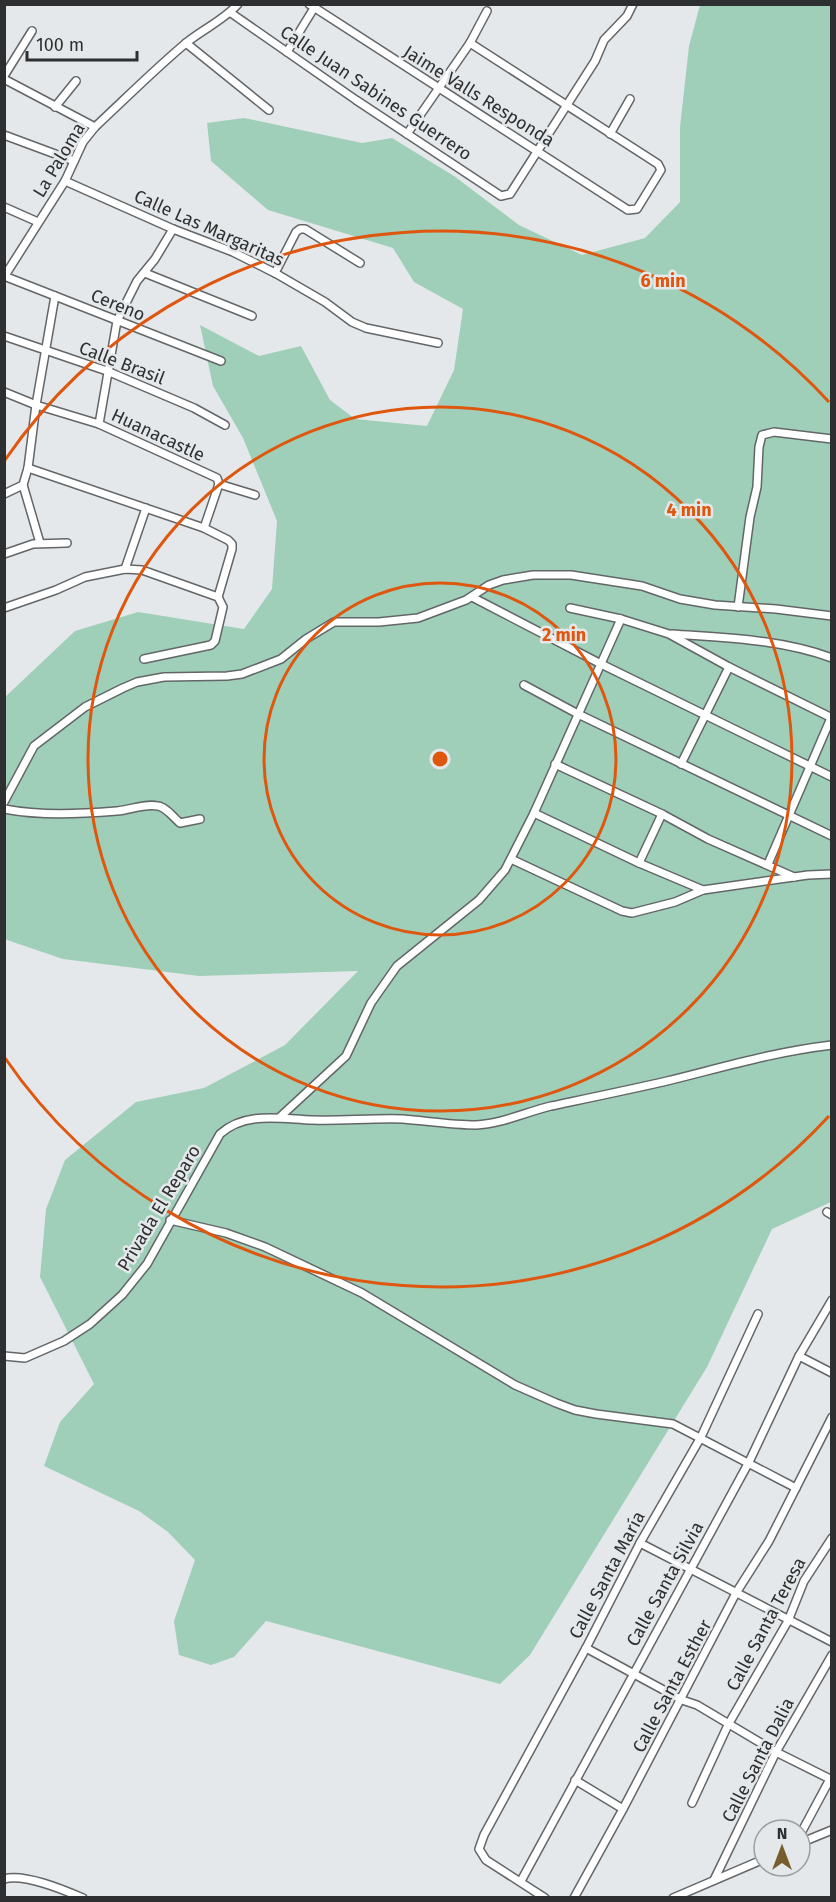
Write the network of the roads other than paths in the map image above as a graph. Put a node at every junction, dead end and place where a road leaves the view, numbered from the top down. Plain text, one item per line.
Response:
1 (238, 4) edge
2 (633, 4) edge
3 (311, 6) edge
4 (487, 10) dead end
5 (231, 13) junction
6 (32, 31) dead end
7 (186, 43) junction
8 (470, 43) junction
9 (287, 52) junction
10 (4, 78) edge
11 (76, 81) dead end
12 (439, 90) junction
13 (630, 99) dead end
14 (566, 106) junction
15 (55, 107) junction
16 (269, 110) dead end
17 (95, 127) junction
18 (407, 134) junction
19 (610, 134) junction
20 (4, 135) edge
21 (538, 151) junction
22 (74, 161) junction
23 (65, 181) junction
24 (4, 207) edge
25 (38, 222) junction
26 (174, 229) junction
27 (360, 263) dead end
28 (145, 273) junction
29 (275, 273) junction
30 (5, 277) edge
31 (55, 296) junction
32 (252, 316) dead end
33 (117, 321) junction
34 (4, 336) edge
35 (438, 343) dead end
36 (46, 351) junction
37 (221, 361) dead end
38 (107, 371) junction
39 (4, 392) edge
40 (36, 405) junction
41 (99, 424) junction
42 (225, 424) dead end
43 (831, 439) edge
44 (28, 468) junction
45 (219, 483) junction
46 (23, 485) junction
47 (4, 494) edge
48 (255, 495) dead end
49 (146, 508) junction
50 (204, 528) junction
51 (40, 543) junction
52 (67, 543) dead end
53 (4, 554) edge
54 (125, 569) junction
55 (218, 597) junction
56 (472, 597) junction
57 (738, 607) junction
58 (4, 608) edge
59 (570, 608) dead end
60 (831, 616) edge
61 (621, 620) junction
62 (669, 634) junction
63 (831, 658) edge
64 (144, 659) dead end
65 (602, 664) junction
66 (729, 667) junction
67 (524, 685) dead end
68 (578, 714) junction
69 (706, 716) junction
70 (831, 718) edge
71 (555, 764) junction
72 (681, 764) junction
73 (810, 767) junction
74 (831, 777) edge
75 (4, 802) edge
76 (4, 809) edge
77 (534, 813) junction
78 (662, 814) junction
79 (789, 816) junction
80 (200, 819) dead end
81 (831, 836) edge
82 (511, 859) junction
83 (639, 863) junction
84 (768, 864) junction
85 (831, 874) edge
86 (794, 877) junction
87 (702, 890) junction
88 (831, 1046) edge
89 (280, 1117) junction
90 (170, 1220) junction
91 (831, 1300) edge
92 (758, 1314) dead end
93 (4, 1356) edge
94 (799, 1356) junction
95 (831, 1373) edge
96 (831, 1417) edge
97 (701, 1437) junction
98 (749, 1462) junction
99 (796, 1488) junction
100 (831, 1538) edge
101 (640, 1543) junction
102 (690, 1570) junction
103 (736, 1593) junction
104 (788, 1621) junction
105 (831, 1642) edge
106 (586, 1648) junction
107 (831, 1655) edge
108 (633, 1674) junction
109 (681, 1700) junction
110 (728, 1725) junction
111 (776, 1752) junction
112 (830, 1779) edge
113 (575, 1780) junction
114 (692, 1803) dead end
115 (623, 1809) junction
116 (809, 1818) edge
117 (831, 1830) edge
118 (812, 1838) edge
119 (752, 1864) edge
120 (4, 1879) edge
121 (714, 1880) junction
122 (521, 1881) junction
123 (83, 1898) edge
124 (545, 1898) edge
125 (574, 1898) edge
126 (673, 1898) edge

1 - 5 street, La Paloma
2 - 14 street
3 - 9 street
3 - 12 street, Jaime Valls Responda
4 - 8 street
5 - 7 street, La Paloma
5 - 9 street, Calle Juan Sabines Guerrero
6 - 10 street
7 - 16 street
7 - 17 street, La Paloma
8 - 12 street
8 - 14 street
9 - 18 street, Calle Juan Sabines Guerrero
10 - 15 street
11 - 15 street
12 - 18 street
12 - 21 street, Jaime Valls Responda
13 - 19 street
14 - 19 street
14 - 21 street
15 - 17 street
17 - 22 street, La Paloma
18 - 21 street, Calle Juan Sabines Guerrero
19 - 21 street, Jaime Valls Responda
20 - 22 street
22 - 23 street, La Paloma
23 - 25 street, La Paloma
23 - 26 street, Calle Las Margaritas
24 - 25 street
25 - 30 street, La Paloma
26 - 28 street
26 - 29 street, Calle Las Margaritas
27 - 29 street
28 - 32 street
28 - 33 street
29 - 35 street, Calle Las Margaritas
30 - 31 street, Cereno
31 - 33 street, Cereno
31 - 36 street
33 - 37 street, Cereno
33 - 38 street
34 - 36 street, Calle Brasil
36 - 38 street, Calle Brasil
36 - 40 street
38 - 41 street
38 - 42 street, Calle Brasil
39 - 40 street, Huanacastle
40 - 41 street, Huanacastle
40 - 44 street
41 - 45 street, Huanacastle
43 - 57 street
44 - 46 street
44 - 49 street
45 - 48 street
45 - 50 street, Huanacastle
46 - 47 street
46 - 51 street
49 - 50 street
49 - 54 street
50 - 55 street
51 - 52 street
51 - 53 street
54 - 55 street
54 - 58 street
55 - 64 street
56 - 57 street
56 - 65 street
56 - 75 street
57 - 60 street
59 - 61 street
61 - 62 street
61 - 65 street
62 - 63 street
62 - 66 street
65 - 68 street
65 - 69 street
66 - 69 street
66 - 70 street
67 - 68 street
68 - 71 street
68 - 72 street
69 - 72 street
69 - 73 street
70 - 73 street
71 - 77 street
71 - 78 street
72 - 79 street
73 - 74 street
73 - 79 street
76 - 80 street
77 - 82 street
77 - 83 street
78 - 83 street
78 - 84 street
79 - 81 street
79 - 84 street
82 - 87 street
82 - 89 street
83 - 87 street
84 - 86 street
85 - 86 street
86 - 87 street
88 - 89 street, Privada El Reparo
89 - 90 street, Privada El Reparo
90 - 93 street, Privada El Reparo
90 - 97 street
91 - 94 street, Calle Santa Silvia
92 - 97 street, Calle Santa María
94 - 95 street
94 - 98 street, Calle Santa Silvia
96 - 99 street, Calle Santa Esther
97 - 98 street
97 - 101 street, Calle Santa María
98 - 99 street
98 - 102 street, Calle Santa Silvia
99 - 103 street, Calle Santa Esther
100 - 104 street, Calle Santa Teresa
101 - 102 street
101 - 106 street, Calle Santa María
102 - 103 street
102 - 108 street, Calle Santa Silvia
103 - 104 street
103 - 109 street, Calle Santa Esther
104 - 105 street
104 - 110 street, Calle Santa Teresa
106 - 108 street
106 - 122 street, Calle Santa María
107 - 111 street, Calle Santa Dalia
108 - 109 street
108 - 113 street, Calle Santa Silvia
109 - 110 street
109 - 115 street, Calle Santa Esther
110 - 111 street
110 - 114 street, Calle Santa Teresa
111 - 112 street
111 - 121 street, Calle Santa Dalia
112 - 116 street
113 - 115 street
113 - 122 street, Calle Santa Silvia
115 - 125 street, Calle Santa Esther
117 - 118 street
119 - 121 street
120 - 123 street
121 - 126 street
122 - 124 street

